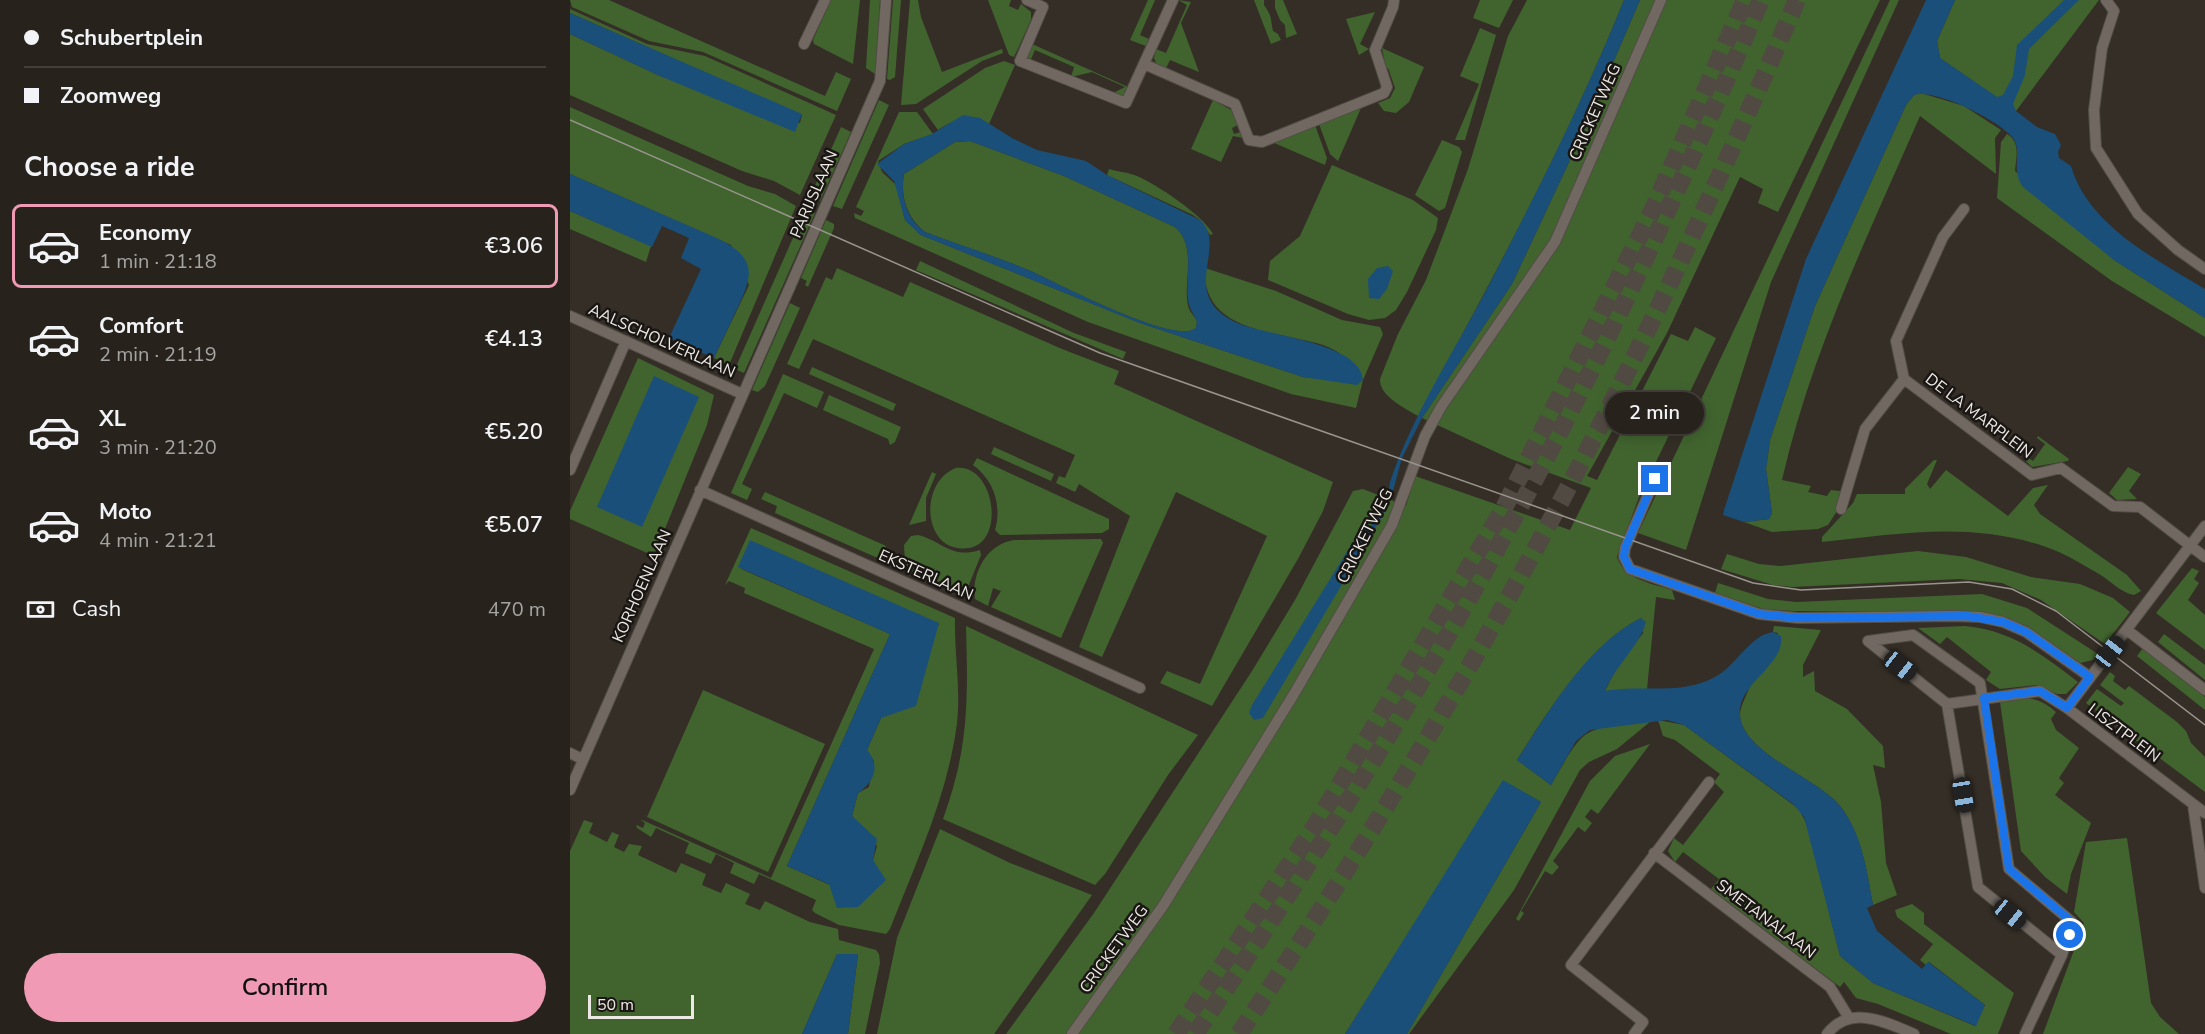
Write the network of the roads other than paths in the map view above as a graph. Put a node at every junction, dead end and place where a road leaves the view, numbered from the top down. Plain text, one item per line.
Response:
1 (825, 0) edge
2 (886, 0) edge
3 (1027, 0) edge
4 (1173, 0) edge
5 (1394, 0) edge
6 (1661, 0) edge
7 (2106, 0) edge
8 (804, 44) dead end
9 (1144, 64) junction
10 (1964, 209) dead end
11 (2205, 269) edge
12 (570, 316) edge
13 (626, 341) junction
14 (1904, 379) junction
15 (742, 394) junction
16 (570, 471) edge
17 (1655, 479) dead end
18 (700, 490) junction
19 (1841, 508) dead end
20 (2205, 526) edge
21 (2190, 546) junction
22 (2205, 556) edge
23 (2127, 630) junction
24 (2090, 677) junction
25 (1140, 688) dead end
26 (2205, 690) edge
27 (1984, 698) junction
28 (1947, 704) junction
29 (2067, 708) junction
30 (570, 753) edge
31 (582, 759) junction
32 (1709, 782) dead end
33 (570, 790) edge
34 (2193, 805) junction
35 (2205, 813) edge
36 (1654, 853) junction
37 (2205, 888) edge
38 (2062, 955) junction
39 (1849, 1018) junction
40 (1072, 1034) edge
41 (1634, 1034) edge
42 (1827, 1034) edge
43 (1914, 1034) edge
44 (2025, 1034) edge

1 - 8 street
2 - 15 street, PARIJSLAAN
3 - 9 street
4 - 9 street
5 - 9 street
6 - 40 street, CRICKETWEG
7 - 11 street
10 - 14 street, DE LA MARPLEIN
12 - 13 street, AALSCHOLVERLAAN
13 - 15 street, AALSCHOLVERLAAN
13 - 16 street
14 - 19 street, DE LA MARPLEIN
14 - 21 street, DE LA MARPLEIN
15 - 18 street, KORHOENLAAN
17 - 24 street
18 - 25 street, EKSTERLAAN
18 - 31 street, KORHOENLAAN
20 - 21 street, LISZTPLEIN
21 - 22 street
21 - 23 street, LISZTPLEIN
23 - 24 street, LISZTPLEIN
23 - 26 street
24 - 29 street, LISZTPLEIN
27 - 28 street
27 - 28 street
27 - 29 street
27 - 38 street
28 - 38 street
29 - 34 street, LISZTPLEIN
30 - 31 street
31 - 33 street, KORHOENLAAN
32 - 36 street
34 - 35 street, LISZTPLEIN
34 - 37 street
36 - 39 street, SMETANALAAN
36 - 41 street
38 - 44 street
39 - 42 street
39 - 43 street

